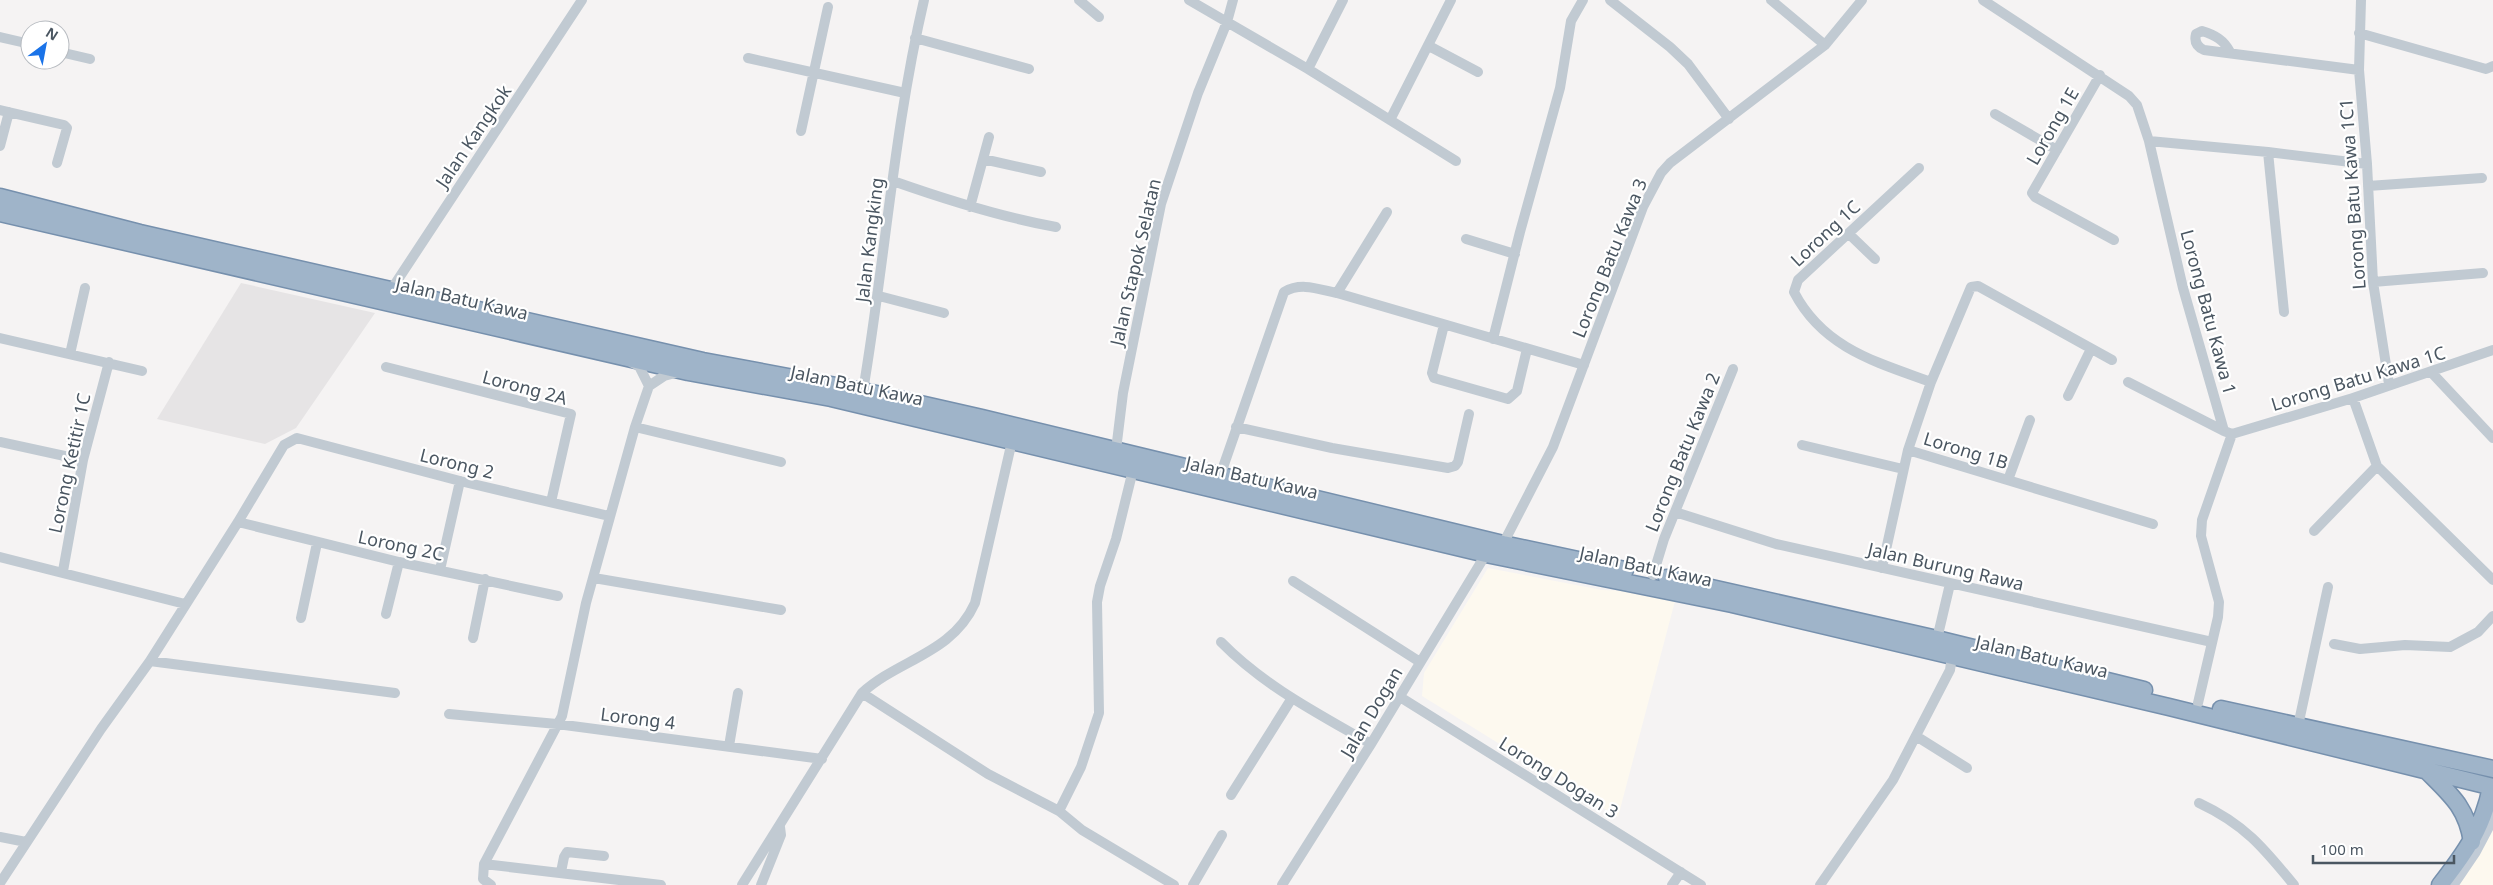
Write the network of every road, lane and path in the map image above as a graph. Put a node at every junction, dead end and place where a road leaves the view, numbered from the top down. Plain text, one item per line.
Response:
1 (582, 0) edge
2 (924, 0) edge
3 (1079, 0) edge
4 (1189, 0) edge
5 (1233, 0) edge
6 (1343, 0) edge
7 (1451, 0) edge
8 (1583, 0) edge
9 (1610, 0) edge
10 (1771, 0) edge
11 (1862, 0) edge
12 (1983, 0) edge
13 (2362, 0) edge
14 (828, 7) dead end
15 (1099, 18) dead end
16 (1227, 22) junction
17 (2359, 33) junction
18 (0, 37) edge
19 (915, 38) junction
20 (20, 42) edge
21 (1825, 45) junction
22 (1429, 46) junction
23 (2230, 52) dead end
24 (70, 54) edge
25 (748, 58) dead end
26 (90, 59) dead end
27 (2493, 66) edge
28 (1029, 69) dead end
29 (1308, 69) junction
30 (2359, 70) junction
31 (1478, 72) dead end
32 (813, 74) junction
33 (2100, 75) junction
34 (906, 93) junction
35 (5, 111) edge
36 (1995, 114) dead end
37 (1729, 119) junction
38 (1390, 120) junction
39 (801, 131) dead end
40 (989, 137) dead end
41 (2149, 141) junction
42 (0, 146) edge
43 (2057, 150) junction
44 (2268, 152) junction
45 (984, 159) junction
46 (1456, 161) dead end
47 (57, 164) dead end
48 (2367, 164) junction
49 (1919, 168) dead end
50 (1041, 172) dead end
51 (2482, 178) dead end
52 (893, 181) junction
53 (2368, 186) junction
54 (0, 197) edge
55 (970, 207) junction
56 (1387, 212) dead end
57 (0, 213) edge
58 (1056, 226) dead end
59 (1849, 234) junction
60 (1466, 238) dead end
61 (2114, 240) dead end
62 (1515, 254) junction
63 (1875, 259) dead end
64 (2483, 273) dead end
65 (2373, 282) junction
66 (85, 288) dead end
67 (390, 290) junction
68 (1337, 293) junction
69 (879, 296) junction
70 (944, 312) dead end
71 (2284, 312) dead end
72 (1444, 325) junction
73 (0, 338) edge
74 (1493, 339) junction
75 (1527, 349) junction
76 (2091, 349) junction
77 (2493, 350) edge
78 (70, 354) junction
79 (615, 354) junction
80 (2112, 360) dead end
81 (109, 362) junction
82 (1584, 365) junction
83 (386, 367) dead end
84 (1733, 369) dead end
85 (142, 371) dead end
86 (688, 372) junction
87 (2432, 373) junction
88 (1931, 382) junction
89 (2128, 382) dead end
90 (2389, 384) junction
91 (649, 386) junction
92 (863, 391) junction
93 (2068, 396) dead end
94 (2353, 398) junction
95 (1469, 414) dead end
96 (2030, 420) dead end
97 (635, 427) junction
98 (1236, 427) junction
99 (2228, 432) junction
100 (2493, 438) edge
101 (1012, 441) junction
102 (0, 442) edge
103 (1802, 445) dead end
104 (1116, 450) junction
105 (1908, 450) junction
106 (83, 460) junction
107 (781, 462) dead end
108 (2377, 466) junction
109 (1903, 468) junction
110 (1133, 470) junction
111 (1220, 476) junction
112 (2008, 480) junction
113 (460, 481) junction
114 (551, 502) junction
115 (1675, 512) junction
116 (609, 516) junction
117 (238, 522) junction
118 (2153, 524) dead end
119 (2314, 531) dead end
120 (317, 542) junction
121 (1503, 544) junction
122 (1486, 554) junction
123 (0, 556) edge
124 (398, 562) junction
125 (1882, 568) junction
126 (440, 570) junction
127 (63, 571) junction
128 (2491, 574) edge
129 (1653, 576) junction
130 (594, 578) junction
131 (485, 579) junction
132 (1293, 582) dead end
133 (1950, 584) junction
134 (2328, 587) dead end
135 (558, 596) dead end
136 (184, 604) junction
137 (781, 610) dead end
138 (386, 614) dead end
139 (2493, 616) edge
140 (301, 618) dead end
141 (473, 638) dead end
142 (1937, 639) junction
143 (1221, 642) dead end
144 (2212, 642) junction
145 (2334, 644) dead end
146 (1952, 656) junction
147 (150, 661) junction
148 (1420, 662) junction
149 (395, 693) dead end
150 (738, 693) dead end
151 (862, 693) junction
152 (1400, 697) junction
153 (1292, 698) junction
154 (2198, 703) junction
155 (449, 714) dead end
156 (557, 724) junction
157 (2298, 726) junction
158 (1916, 736) junction
159 (1371, 744) junction
160 (729, 746) junction
161 (822, 759) junction
162 (1967, 768) dead end
163 (2493, 769) edge
164 (2427, 771) junction
165 (2492, 786) edge
166 (1232, 795) dead end
167 (2199, 803) dead end
168 (1059, 811) junction
169 (2492, 820) edge
170 (779, 826) junction
171 (1222, 835) dead end
172 (0, 837) edge
173 (26, 842) junction
174 (2472, 842) junction
175 (604, 856) dead end
176 (484, 864) junction
177 (561, 872) junction
178 (1681, 872) junction
179 (0, 883) edge
180 (646, 884) edge
181 (490, 885) edge
182 (660, 885) edge
183 (742, 885) edge
184 (761, 885) edge
185 (1174, 885) edge
186 (1193, 885) edge
187 (1282, 885) edge
188 (1672, 885) edge
189 (1701, 885) edge
190 (1820, 885) edge
191 (2294, 885) edge
192 (2440, 885) edge
193 (2451, 885) edge

1 - 67 street, Jalan Kangkok
2 - 19 street, Jalan Kangking
3 - 15 street
4 - 16 street
5 - 16 street, Jalan Stapok Selatan
6 - 29 street
7 - 22 street
8 - 62 street
9 - 37 street
10 - 21 street
11 - 21 street, Lorong Batu Kawa 3
12 - 33 street, Lorong Batu Kawa 1
13 - 17 street, Lorong Batu Kawa 1C1
14 - 32 street
16 - 29 street
16 - 104 street, Jalan Stapok Selatan
17 - 27 street
17 - 30 street, Lorong Batu Kawa 1C1
18 - 20 street
19 - 28 street
19 - 34 street, Jalan Kangking
21 - 37 street, Lorong Batu Kawa 3
22 - 31 street
22 - 38 street
23 - 30 street
24 - 26 street
25 - 32 street
29 - 38 street
30 - 48 street, Lorong Batu Kawa 1C1
32 - 34 street
32 - 39 street
33 - 41 street, Lorong Batu Kawa 1
33 - 43 street, Lorong 1E
34 - 52 street, Jalan Kangking
35 - 42 street
35 - 47 street
36 - 43 street
37 - 82 street, Lorong Batu Kawa 3
38 - 46 street
40 - 45 street
41 - 44 street
41 - 99 street, Lorong Batu Kawa 1
43 - 61 street, Lorong 1E
44 - 48 street
44 - 71 street
45 - 50 street
45 - 55 street
48 - 53 street, Lorong Batu Kawa 1C1
49 - 59 street, Lorong 1C
51 - 53 street
52 - 55 street
52 - 69 street, Jalan Kangking
53 - 65 street, Lorong Batu Kawa 1C1
54 - 67 highway, Jalan Batu Kawa
55 - 58 street
56 - 68 street
57 - 79 highway, Jalan Batu Kawa
59 - 63 street
59 - 88 street, Lorong 1C
60 - 62 street
62 - 74 street
64 - 65 street
65 - 90 street, Lorong Batu Kawa 1C1
66 - 78 street
67 - 92 highway, Jalan Batu Kawa
68 - 72 street
68 - 98 street
69 - 70 street
69 - 92 street, Jalan Kangking
72 - 74 street
72 - 75 street
73 - 78 street
74 - 75 street
75 - 82 street
76 - 80 street
76 - 88 street, Lorong 1B
76 - 93 street
77 - 87 street, Lorong Batu Kawa 1C
78 - 81 street
79 - 86 highway, Jalan Batu Kawa
79 - 91 street
81 - 85 street
81 - 106 street, Lorong Ketitir 1C
82 - 121 street, Lorong Batu Kawa 3
83 - 114 street, Lorong 2A
84 - 115 street, Lorong Batu Kawa 2
86 - 91 street
86 - 101 highway, Jalan Batu Kawa
87 - 90 street, Lorong Batu Kawa 1C
87 - 100 street
88 - 105 street, Lorong 1B
89 - 99 street
90 - 94 street, Lorong Batu Kawa 1C
91 - 97 street
92 - 104 highway, Jalan Batu Kawa
94 - 99 street, Lorong Batu Kawa 1C
94 - 108 street
95 - 98 street
96 - 112 street
97 - 107 street
97 - 116 street
98 - 111 street
99 - 144 street
101 - 110 highway, Jalan Batu Kawa
101 - 151 street
102 - 106 street
103 - 109 street
104 - 111 highway, Jalan Batu Kawa
105 - 109 street
105 - 112 street, Lorong 1B
106 - 127 street, Lorong Ketitir 1C
108 - 119 street
108 - 128 street
109 - 125 street
110 - 122 highway, Jalan Batu Kawa
110 - 168 street
111 - 121 highway, Jalan Batu Kawa
112 - 118 street, Lorong 1B
113 - 114 street, Lorong 2
113 - 117 street, Lorong 2
113 - 126 street
114 - 116 street, Lorong 2
115 - 125 street, Jalan Burung Rawa
115 - 129 street, Lorong Batu Kawa 2
116 - 130 street
117 - 120 street, Lorong 2C
117 - 136 street
120 - 124 street, Lorong 2C
120 - 140 street
121 - 129 highway, Jalan Batu Kawa
122 - 146 highway, Jalan Batu Kawa
122 - 148 street, Jalan Dogan
123 - 127 street
124 - 126 street, Lorong 2C
124 - 138 street
125 - 133 street, Jalan Burung Rawa
126 - 131 street, Lorong 2C
127 - 136 street
129 - 142 highway, Jalan Batu Kawa
130 - 137 street
130 - 156 street
131 - 135 street, Lorong 2C
131 - 141 street
132 - 148 street
133 - 142 street
133 - 144 street, Jalan Burung Rawa
134 - 157 street
136 - 147 street
139 - 145 street
142 - 154 highway, Jalan Batu Kawa
143 - 153 street
144 - 154 street
146 - 158 street
146 - 164 highway, Jalan Batu Kawa
147 - 149 street
147 - 173 street
148 - 152 street, Jalan Dogan
150 - 160 street
151 - 161 street
151 - 168 street
152 - 159 street, Jalan Dogan
152 - 178 street, Lorong Dogan 3
153 - 159 street
153 - 166 street
154 - 157 highway, Jalan Batu Kawa
155 - 156 street, Lorong 4
156 - 160 street, Lorong 4
156 - 176 street
157 - 163 highway, Jalan Batu Kawa
158 - 162 street
158 - 190 street
159 - 187 street, Jalan Dogan
160 - 161 street, Lorong 4
161 - 170 street
164 - 165 highway, Jalan Batu Kawa
164 - 174 highway
165 - 174 highway
167 - 191 street
168 - 185 street
169 - 193 main road
170 - 183 street
170 - 184 street
171 - 186 street
172 - 173 street
173 - 179 street
174 - 192 highway
175 - 177 street
176 - 177 street
176 - 181 street
177 - 180 street
178 - 188 street
178 - 189 street, Lorong Dogan 3
180 - 182 street

